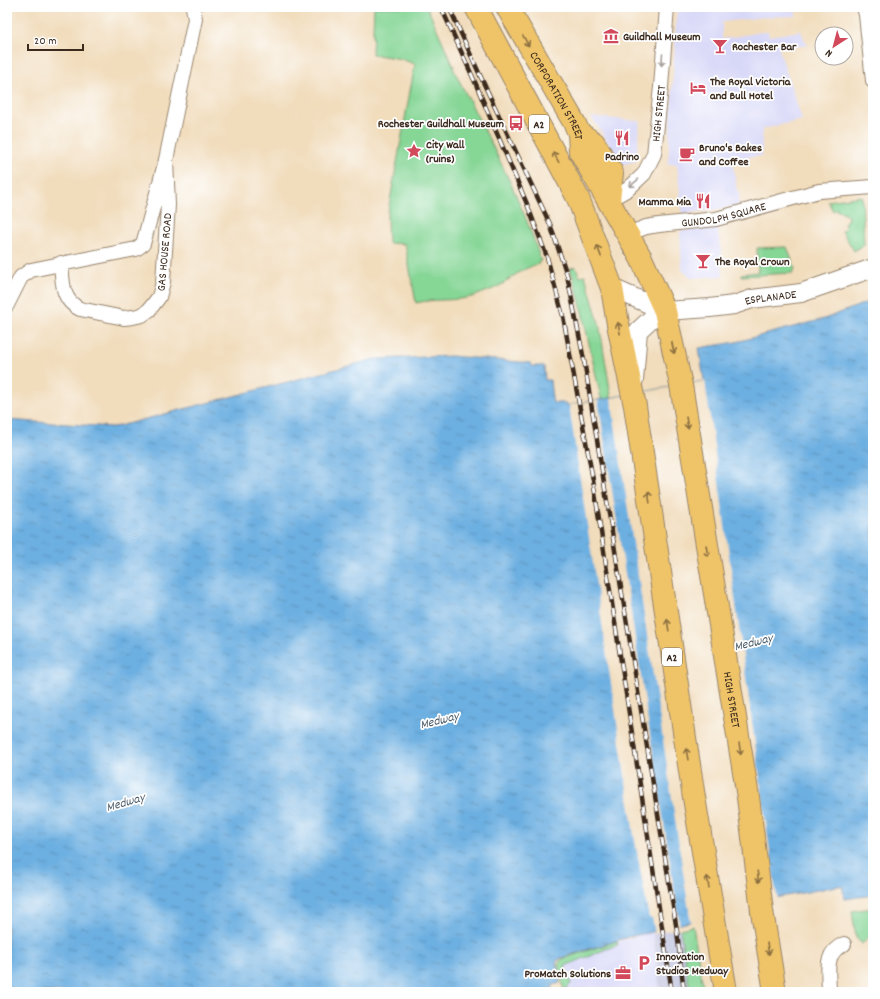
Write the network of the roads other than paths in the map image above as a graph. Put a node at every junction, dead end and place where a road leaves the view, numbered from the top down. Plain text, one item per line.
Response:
1 (193, 7) edge
2 (476, 7) edge
3 (507, 7) edge
4 (667, 7) edge
5 (864, 7) edge
6 (873, 81) edge
7 (166, 160) junction
8 (873, 187) edge
9 (609, 200) junction
10 (628, 234) junction
11 (61, 263) junction
12 (873, 268) edge
13 (612, 288) junction
14 (7, 305) edge
15 (665, 311) junction
16 (633, 393) junction
17 (844, 944) dead end
18 (726, 992) edge
19 (775, 992) edge
20 (829, 992) edge

1 - 7 street, GAS HOUSE ROAD
13 -> 2 main road, A2
3 -> 9 main road, CORPORATION STREET / A2
4 -> 9 street, HIGH STREET
5 - 6 street
7 - 11 street, GAS HOUSE ROAD
7 - 11 street, GAS HOUSE ROAD
8 - 10 street, GUNDOLPH SQUARE
9 - 10 main road
10 - 15 main road, HIGH STREET
11 - 14 street, GAS HOUSE ROAD
12 - 15 street, ESPLANADE
13 - 15 street, ESPLANADE
16 -> 13 main road, A2
15 - 16 street, ESPLANADE
15 -> 19 main road, HIGH STREET
18 -> 16 main road, A2
17 - 20 street

